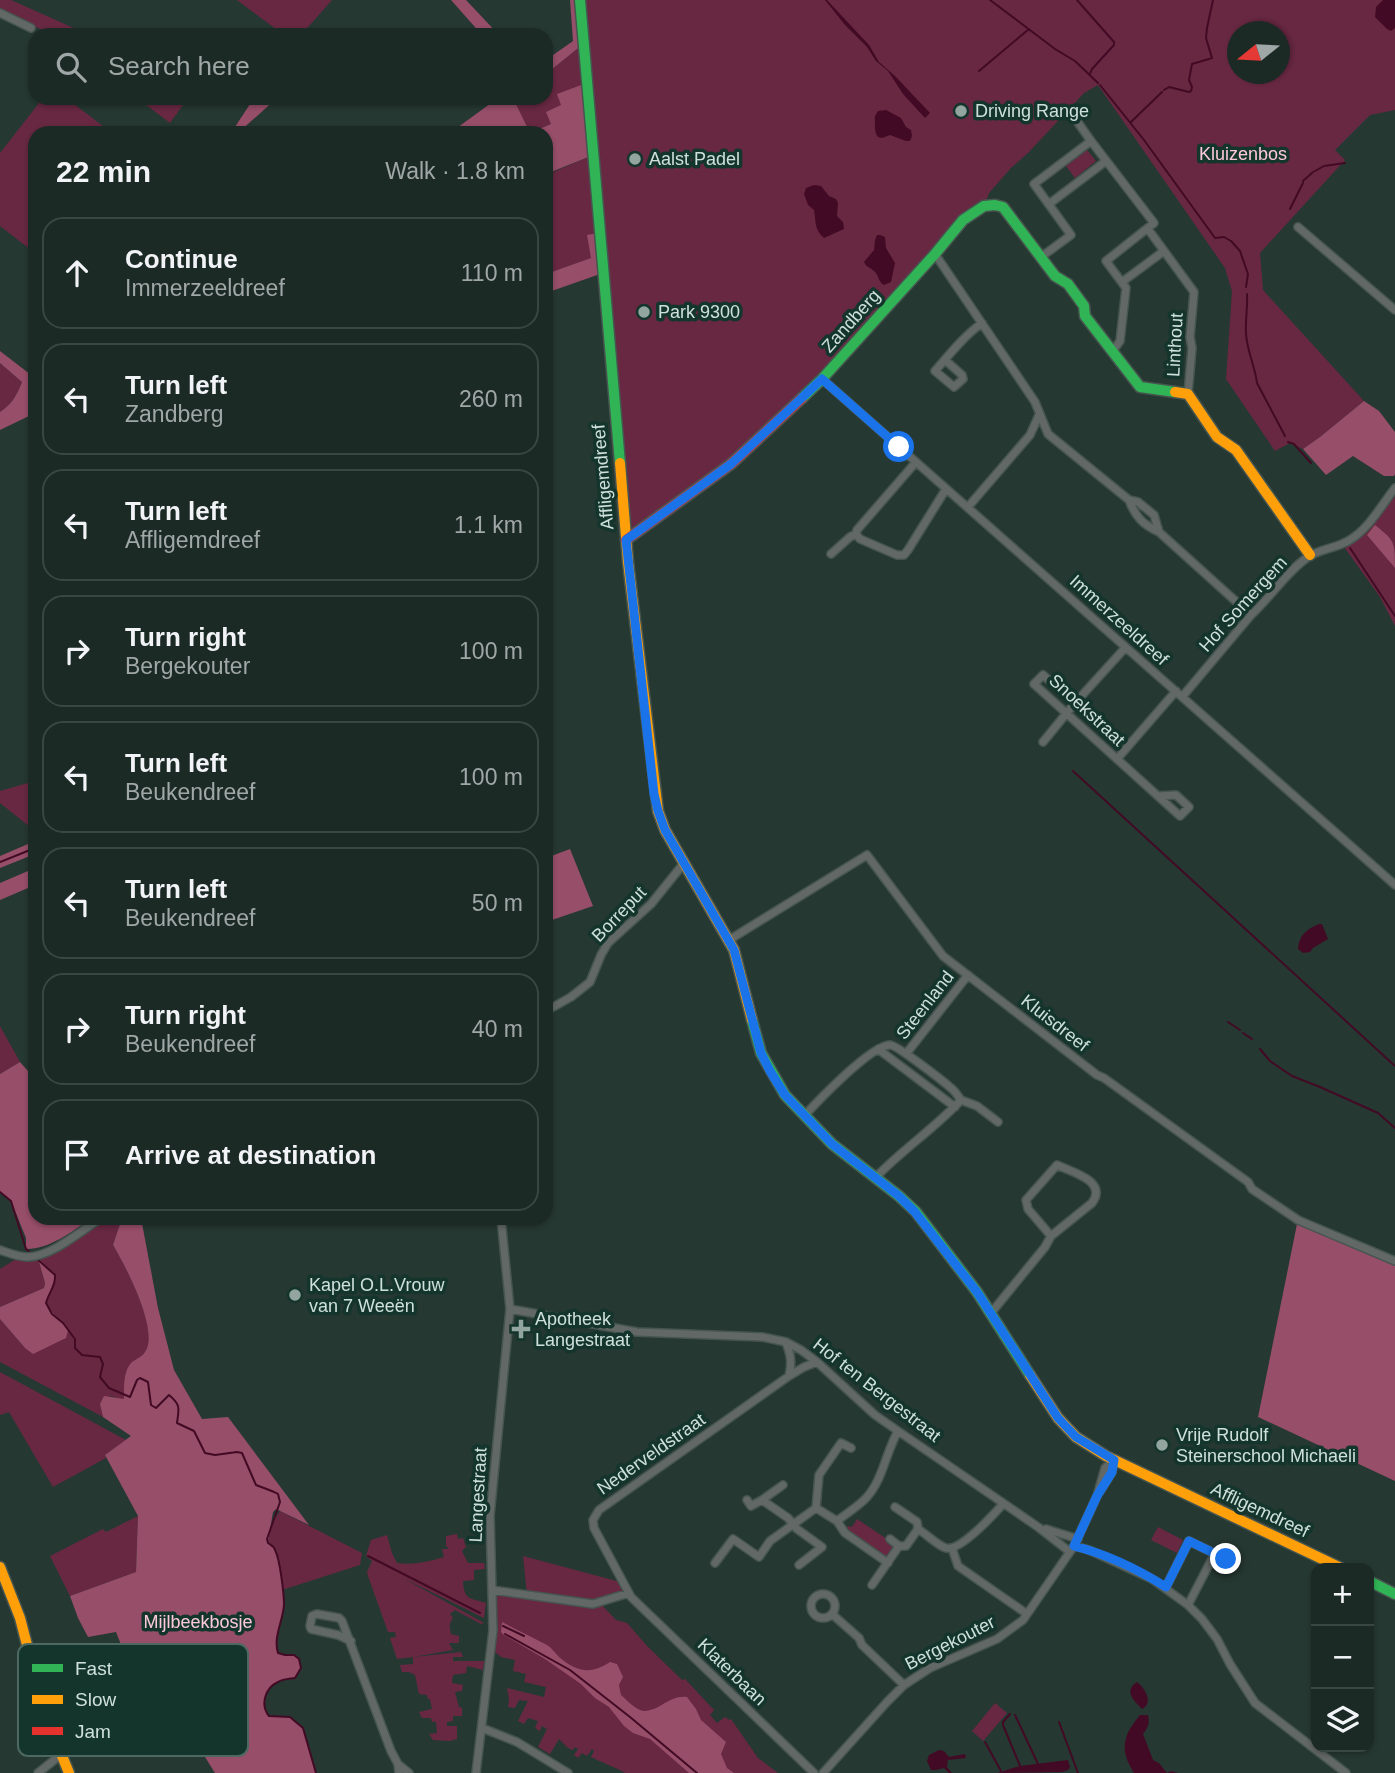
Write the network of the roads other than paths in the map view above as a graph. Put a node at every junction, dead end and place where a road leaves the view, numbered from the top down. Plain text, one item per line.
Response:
1 (580, 0) edge
2 (0, 13) edge
3 (32, 28) dead end
4 (1074, 117) dead end
5 (1091, 141) junction
6 (1106, 161) junction
7 (1049, 204) junction
8 (1298, 226) dead end
9 (1148, 229) junction
10 (1164, 251) junction
11 (935, 254) junction
12 (1041, 257) junction
13 (1122, 282) junction
14 (1395, 310) edge
15 (982, 323) junction
16 (1112, 352) junction
17 (945, 360) dead end
18 (822, 379) junction
19 (1188, 394) junction
20 (1039, 415) junction
21 (1048, 434) junction
22 (1030, 435) junction
23 (916, 462) junction
24 (1395, 488) edge
25 (946, 489) junction
26 (1129, 500) junction
27 (968, 508) junction
28 (1159, 532) junction
29 (856, 534) junction
30 (626, 540) junction
31 (831, 554) dead end
32 (1310, 555) junction
33 (1251, 615) junction
34 (1125, 648) junction
35 (1179, 694) junction
36 (1075, 703) junction
37 (1066, 714) junction
38 (1043, 743) dead end
39 (1117, 759) junction
40 (1158, 796) dead end
41 (684, 863) junction
42 (1395, 885) edge
43 (729, 940) junction
44 (968, 975) junction
45 (553, 1007) edge
46 (878, 1049) junction
47 (906, 1054) junction
48 (961, 1100) junction
49 (955, 1107) junction
50 (804, 1116) junction
51 (998, 1122) dead end
52 (876, 1177) junction
53 (90, 1225) edge
54 (502, 1225) edge
55 (1051, 1236) junction
56 (0, 1250) edge
57 (1395, 1261) edge
58 (510, 1308) junction
59 (991, 1313) junction
60 (786, 1342) junction
61 (817, 1362) junction
62 (789, 1376) junction
63 (898, 1431) junction
64 (851, 1448) dead end
65 (1114, 1460) junction
66 (783, 1485) dead end
67 (747, 1500) dead end
68 (762, 1500) junction
69 (1003, 1504) junction
70 (895, 1507) dead end
71 (816, 1508) junction
72 (837, 1521) junction
73 (793, 1526) junction
74 (1038, 1527) junction
75 (918, 1528) junction
76 (890, 1539) dead end
77 (899, 1546) junction
78 (1074, 1546) junction
79 (953, 1548) junction
80 (1215, 1553) junction
81 (1226, 1559) dead end
82 (715, 1563) dead end
83 (888, 1563) junction
84 (1331, 1563) edge
85 (799, 1565) dead end
86 (0, 1567) edge
87 (624, 1583) joint
88 (1374, 1584) edge
89 (872, 1586) dead end
90 (1166, 1587) junction
91 (492, 1590) junction
92 (629, 1593) junction
93 (1395, 1594) edge
94 (1188, 1605) junction
95 (832, 1614) dead end
96 (1027, 1614) junction
97 (351, 1641) junction
98 (27, 1644) edge
99 (904, 1685) junction
100 (482, 1728) junction
101 (58, 1756) edge
102 (63, 1756) edge
103 (398, 1764) junction
104 (38, 1773) edge
105 (69, 1773) edge
106 (399, 1773) edge
107 (409, 1773) edge
108 (476, 1773) edge
109 (568, 1773) edge
110 (814, 1773) edge
111 (823, 1773) edge
112 (1346, 1773) edge

1 - 30 street, Affligemdreef
2 - 3 street
4 - 5 street, Linthout
5 - 6 street, Linthout
5 - 7 street
6 - 7 street
6 - 9 street, Linthout
7 - 12 street
8 - 14 street
9 - 10 street, Linthout
9 - 13 street
10 - 13 street
10 - 19 street, Linthout
11 - 12 street, Zandberg
11 - 15 street
11 - 18 street, Zandberg
12 - 16 street
13 - 16 street
15 - 17 street
15 - 20 street
16 - 19 street
18 - 23 street, Immerzeeldreef
18 - 30 street, Zandberg
19 - 32 street
20 - 21 street
20 - 22 street
21 - 22 street
21 - 26 street
22 - 27 street
23 - 25 street, Immerzeeldreef
23 - 29 street
24 - 32 street, Hof Somergem
25 - 27 street, Immerzeeldreef
25 - 29 street
26 - 28 street
26 - 28 street
27 - 34 street, Immerzeeldreef
28 - 33 street
29 - 31 street
30 - 41 street, Affligemdreef
32 - 33 street, Hof Somergem
33 - 35 street, Hof Somergem
34 - 35 street, Immerzeeldreef
34 - 36 street
35 - 39 street, Hof Somergem
35 - 42 street, Immerzeeldreef
36 - 37 street
36 - 37 street, Snoekstraat
37 - 38 street
37 - 39 street, Snoekstraat
39 - 40 street, Snoekstraat
41 - 43 street, Affligemdreef
41 - 45 street, Borreput
43 - 44 street, Kluisdreef
43 - 50 street, Affligemdreef
44 - 47 street, Steenland
44 - 57 street, Kluisdreef
46 - 47 street, Steenland
46 - 49 street, Steenland
46 - 50 street, Steenland
47 - 48 street, Steenland
48 - 49 street
48 - 51 street, Steenland
49 - 52 street
50 - 52 street, Affligemdreef
52 - 59 street, Affligemdreef
53 - 56 street
54 - 58 street, Langestraat
55 - 55 street
55 - 59 street
58 - 60 street, Hof ten Bergestraat
58 - 91 street, Langestraat
59 - 65 street, Affligemdreef
60 - 61 street, Hof ten Bergestraat
60 - 62 street
61 - 62 street, Nederveldstraat
61 - 63 street, Hof ten Bergestraat
62 - 87 street, Nederveldstraat
63 - 69 street, Hof ten Bergestraat
63 - 72 street
64 - 71 street
65 - 78 street, Bergekouter
65 - 84 street, Affligemdreef
66 - 68 street
67 - 68 street
68 - 73 street
69 - 74 street, Hof ten Bergestraat
69 - 79 street
70 - 75 street
71 - 72 street
71 - 73 street
72 - 83 street
73 - 82 street
73 - 85 street
74 - 78 street, Hof ten Bergestraat
74 - 78 street, Hof ten Bergestraat
75 - 77 street
75 - 79 street
76 - 77 street
77 - 83 street
78 - 90 street
78 - 96 street, Bergekouter
79 - 96 street
80 - 81 street
80 - 90 street
80 - 94 street
83 - 89 street
86 - 98 street
87 - 92 street, Klaterbaan
88 - 93 street
90 - 94 street
91 - 92 street
91 - 100 street, Langestraat
92 - 110 street, Klaterbaan
94 - 112 street
95 - 99 street
96 - 99 street, Bergekouter
97 - 97 street
97 - 103 street
99 - 111 street, Bergekouter
100 - 108 street, Langestraat
100 - 109 street
101 - 104 street
102 - 105 street
103 - 106 street
103 - 107 street

